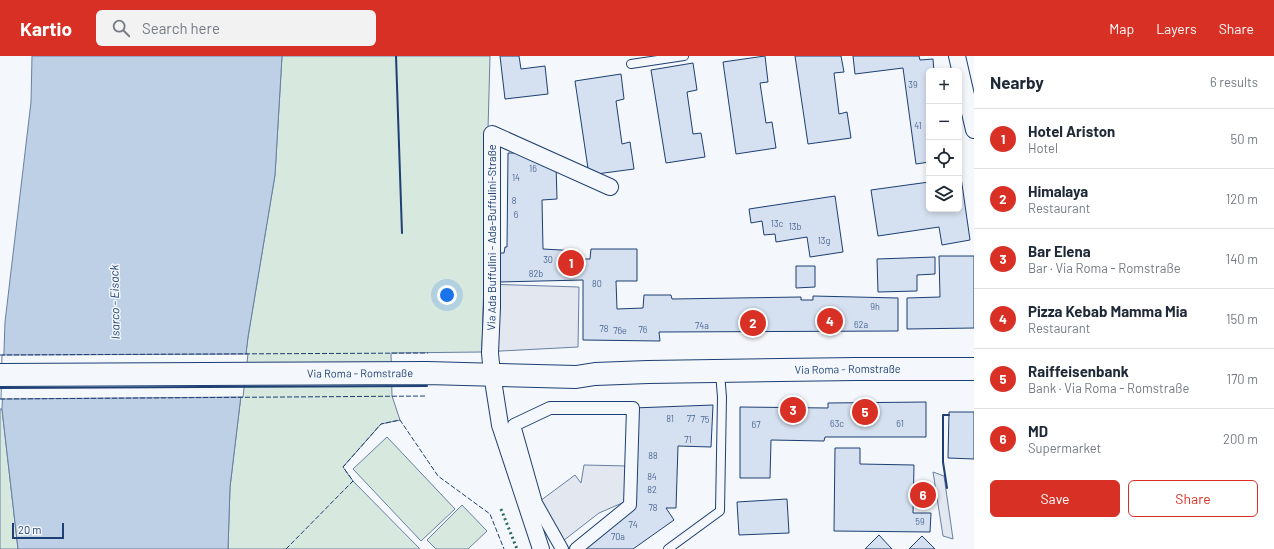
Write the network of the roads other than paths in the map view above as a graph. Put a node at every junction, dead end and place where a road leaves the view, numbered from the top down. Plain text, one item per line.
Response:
1 (684, 56) edge
2 (957, 56) edge
3 (630, 64) dead end
4 (974, 130) edge
5 (610, 187) dead end
6 (974, 369) edge
7 (720, 372) junction
8 (492, 374) junction
9 (0, 375) edge
10 (542, 528) junction
11 (541, 549) edge
12 (562, 549) edge
13 (576, 549) edge
14 (668, 549) edge

1 - 3 lane
2 - 4 street
5 - 8 street, Via Ada Buffulini - Ada-Buffulini-Straße
6 - 7 main road, Via Roma - Romstraße
7 - 8 main road, Via Roma - Romstraße
7 - 14 lane
8 - 9 main road, Via Roma - Romstraße
8 - 10 street
10 - 11 street
10 - 12 street
10 - 13 street

